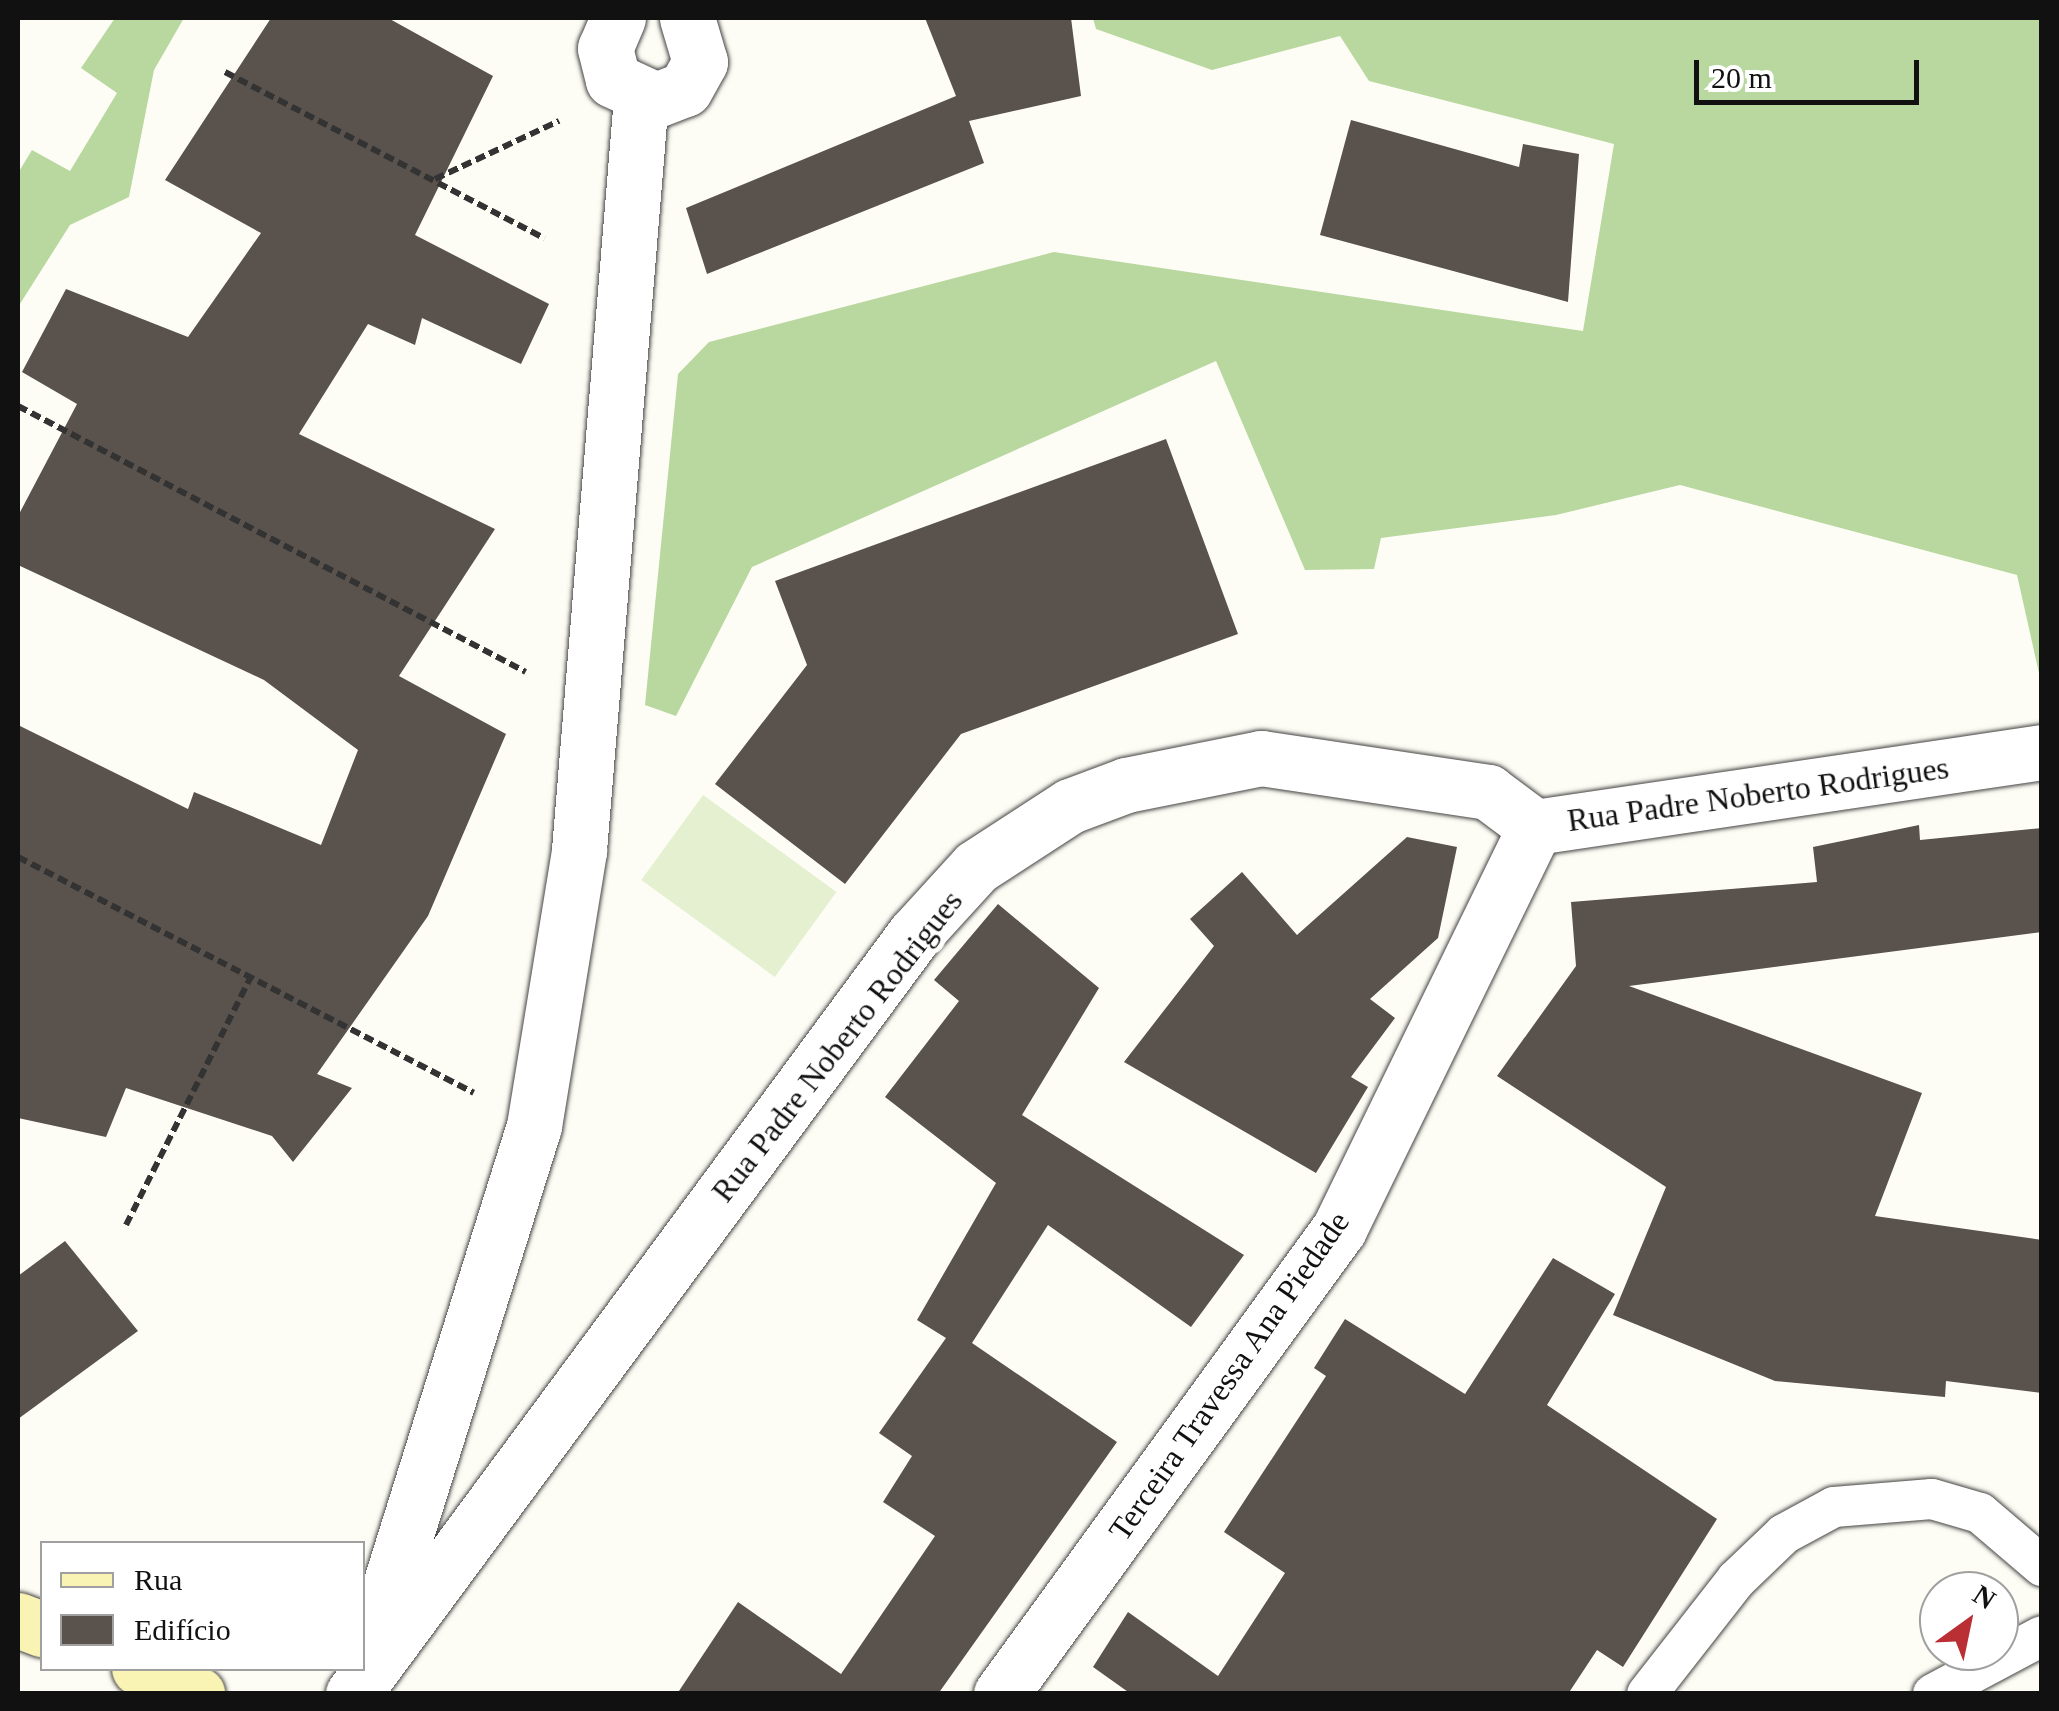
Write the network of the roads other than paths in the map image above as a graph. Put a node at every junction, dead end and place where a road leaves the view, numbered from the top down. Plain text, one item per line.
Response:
1 (618, 18) edge
2 (687, 18) edge
3 (633, 94) junction
4 (2042, 752) edge
5 (1535, 827) junction
6 (2042, 1566) edge
7 (2035, 1631) edge
8 (365, 1663) edge
9 (146, 1671) edge
10 (357, 1688) edge
11 (197, 1694) edge
12 (1001, 1694) edge
13 (1646, 1694) edge
14 (1934, 1694) edge

1 - 3 street, Rua Padre Noberto Rodrigues
2 - 3 street
3 - 8 street, Rua Padre Noberto Rodrigues
4 - 5 street, Rua Padre Noberto Rodrigues
5 - 10 street, Rua Padre Noberto Rodrigues
5 - 12 street, Terceira Travessa Ana Piedade
6 - 13 lane
7 - 14 lane
9 - 11 main road

